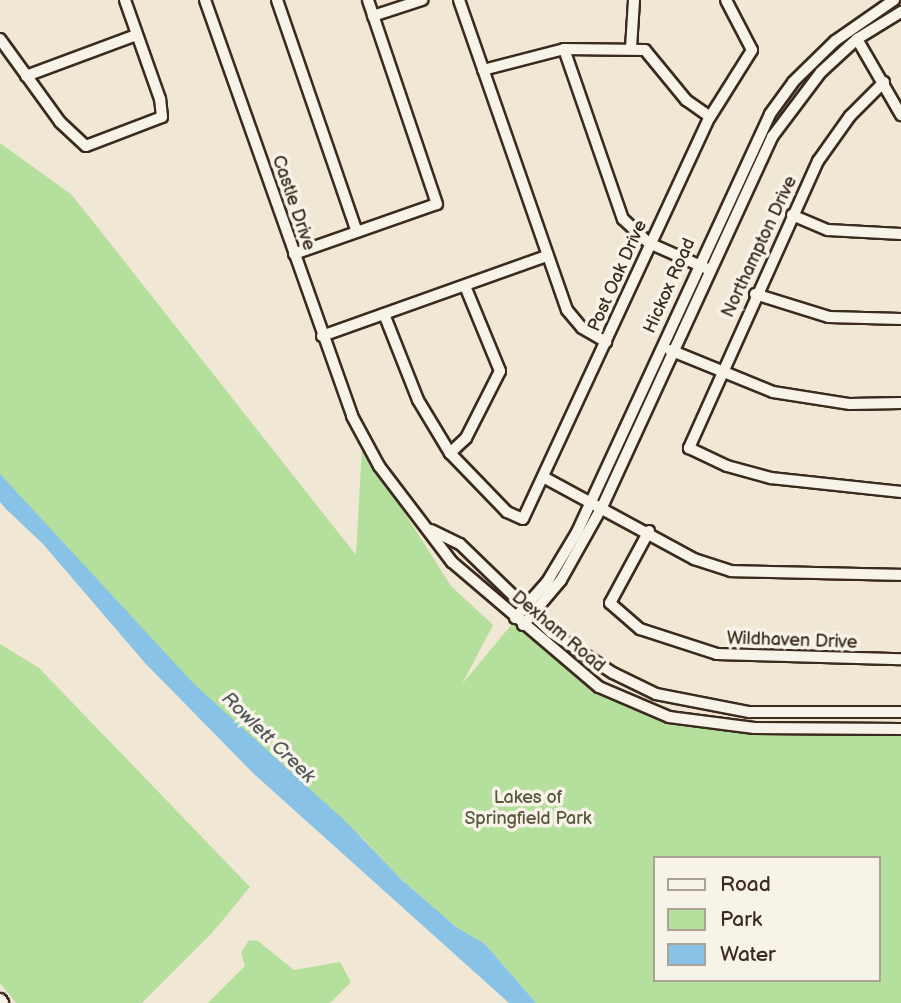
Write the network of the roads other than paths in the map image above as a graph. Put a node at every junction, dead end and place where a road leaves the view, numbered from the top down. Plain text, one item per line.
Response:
1 (125, 0) edge
2 (205, 0) edge
3 (277, 0) edge
4 (368, 0) edge
5 (422, 0) edge
6 (459, 0) edge
7 (634, 0) edge
8 (726, 0) edge
9 (894, 0) edge
10 (901, 12) edge
11 (373, 16) junction
12 (136, 35) junction
13 (0, 39) edge
14 (857, 39) junction
15 (631, 48) junction
16 (564, 49) junction
17 (483, 70) junction
18 (26, 76) junction
19 (884, 82) junction
20 (901, 115) edge
21 (710, 117) junction
22 (792, 215) junction
23 (357, 232) junction
24 (901, 234) edge
25 (649, 243) junction
26 (294, 254) junction
27 (547, 257) junction
28 (697, 264) junction
29 (710, 270) junction
30 (465, 286) junction
31 (755, 295) junction
32 (384, 314) junction
33 (901, 319) edge
34 (322, 336) junction
35 (606, 342) junction
36 (661, 345) junction
37 (673, 351) junction
38 (721, 370) junction
39 (901, 403) edge
40 (352, 416) joint
41 (450, 453) junction
42 (545, 478) junction
43 (897, 491) edge
44 (591, 502) junction
45 (602, 507) junction
46 (430, 530) junction
47 (649, 531) junction
48 (901, 575) edge
49 (528, 611) junction
50 (519, 621) junction
51 (901, 659) edge
52 (901, 712) edge
53 (901, 729) edge

1 - 12 street
2 - 26 street, Castle Drive
3 - 23 street
4 - 11 street
5 - 11 street
6 - 17 street
7 - 15 street
8 - 21 street, Post Oak Drive
9 - 28 street, Hickox Road
10 - 14 street, Hickox Road
11 - 23 street
12 - 18 street
12 - 18 street
13 - 18 street
14 - 19 street
14 - 29 street, Hickox Road
15 - 16 street
15 - 21 street
16 - 17 street
16 - 25 street
17 - 27 street
19 - 20 street
19 - 22 street, Northampton Drive
21 - 25 street, Post Oak Drive
22 - 24 street
22 - 31 street, Northampton Drive
23 - 26 street
25 - 28 street
25 - 35 street, Post Oak Drive
26 - 34 street, Castle Drive
27 - 30 street
27 - 35 street
28 - 29 street
28 - 36 street, Hickox Road
29 - 37 street, Hickox Road
30 - 32 street
30 - 41 street
31 - 33 street
31 - 38 street, Northampton Drive
32 - 34 street
32 - 41 street
34 - 40 street, Castle Drive
35 - 42 street, Post Oak Drive
36 - 37 street
36 - 44 street, Hickox Road
37 - 38 street
37 - 45 street, Hickox Road
38 - 39 street
38 - 43 street, Northampton Drive
40 - 46 street, Dexham Road
41 - 42 street, Post Oak Drive
42 - 44 street
44 - 45 street
44 - 49 street, Hickox Road
45 - 47 street
45 - 49 street, Hickox Road
46 - 49 street, Dexham Road
46 - 50 street, Dexham Road
47 - 48 street
47 - 51 street, Wildhaven Drive
49 - 50 street, Hickox Road
49 - 52 street, Dexham Road
50 - 53 street, Dexham Road

